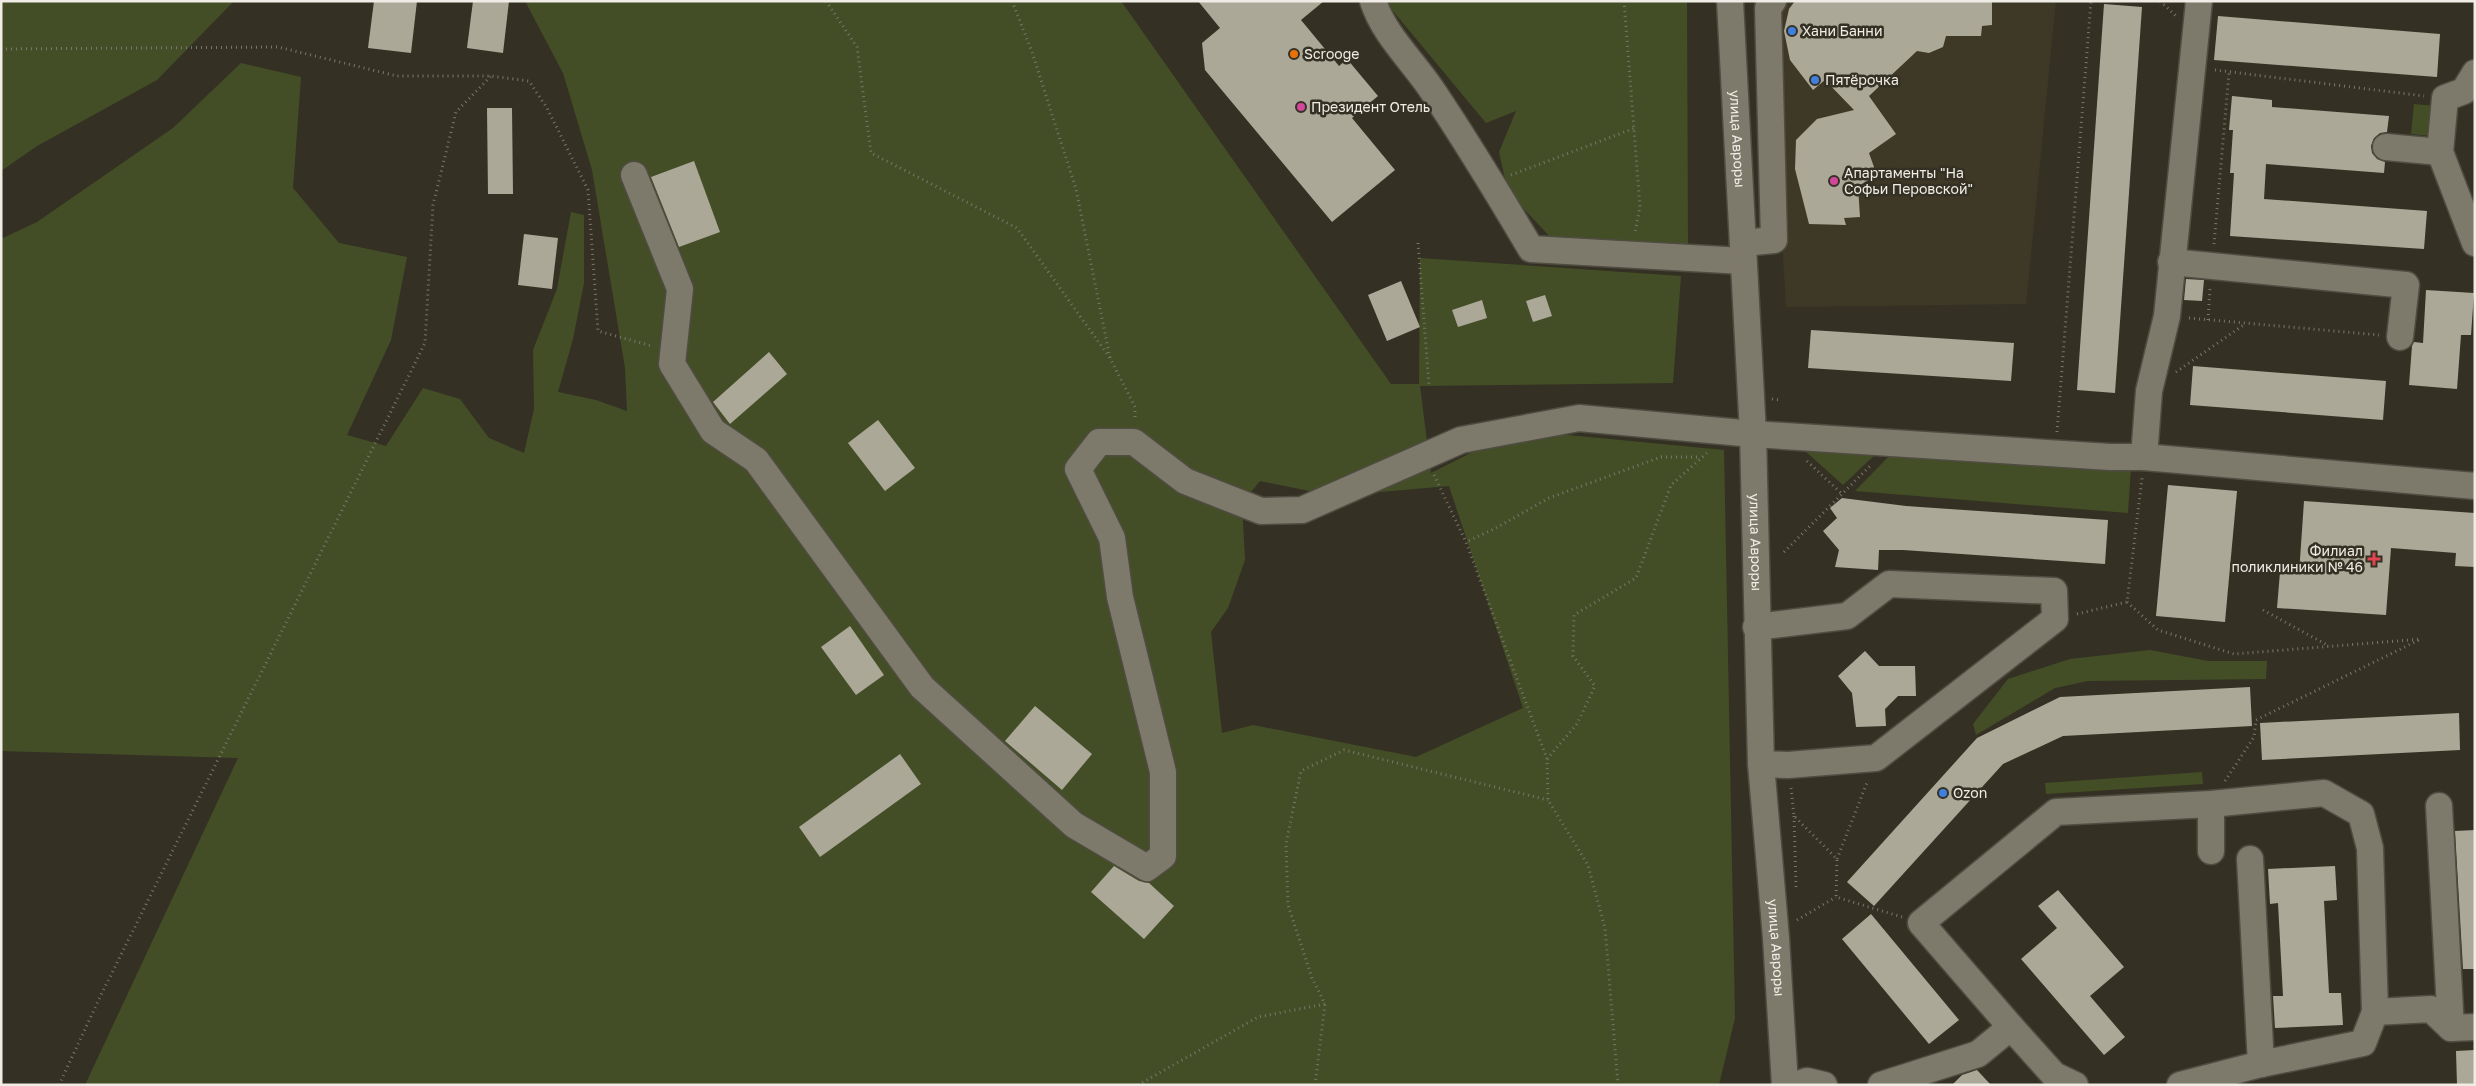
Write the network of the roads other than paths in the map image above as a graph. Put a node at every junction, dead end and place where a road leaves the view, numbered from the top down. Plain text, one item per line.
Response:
1 (1373, 1) edge
2 (1730, 1) edge
3 (1773, 1) edge
4 (2188, 5) edge
5 (2475, 73) edge
6 (2386, 147) dead end
7 (2440, 152) junction
8 (634, 175) dead end
9 (2475, 243) edge
10 (1743, 252) junction
11 (2171, 262) junction
12 (2400, 337) road end
13 (1753, 434) junction
14 (2144, 457) junction
15 (2475, 486) edge
16 (1756, 627) junction
17 (1761, 764) junction
18 (2211, 804) junction
19 (2439, 806) dead end
20 (2211, 852) dead end
21 (2250, 859) dead end
22 (2375, 1012) junction
23 (2011, 1027) junction
24 (2463, 1027) edge
25 (2261, 1064) junction
26 (1786, 1085) edge
27 (1796, 1085) edge
28 (1824, 1085) edge
29 (1881, 1085) edge
30 (2075, 1085) edge
31 (2180, 1085) edge

1 - 10 street
2 - 10 street, улица Авроры
3 - 10 street
4 - 11 street
5 - 7 street
6 - 7 street
7 - 9 street
8 - 13 street
10 - 13 street, улица Авроры
11 - 12 street
11 - 14 street
13 - 14 street
13 - 16 street, улица Авроры
14 - 15 street
16 - 17 street, улица Авроры
16 - 17 street
17 - 26 street, улица Авроры
18 - 20 street
18 - 22 street
18 - 23 street
19 - 24 street
21 - 25 street
22 - 24 street
22 - 25 street
23 - 29 street
23 - 30 street
25 - 31 street
27 - 28 street

